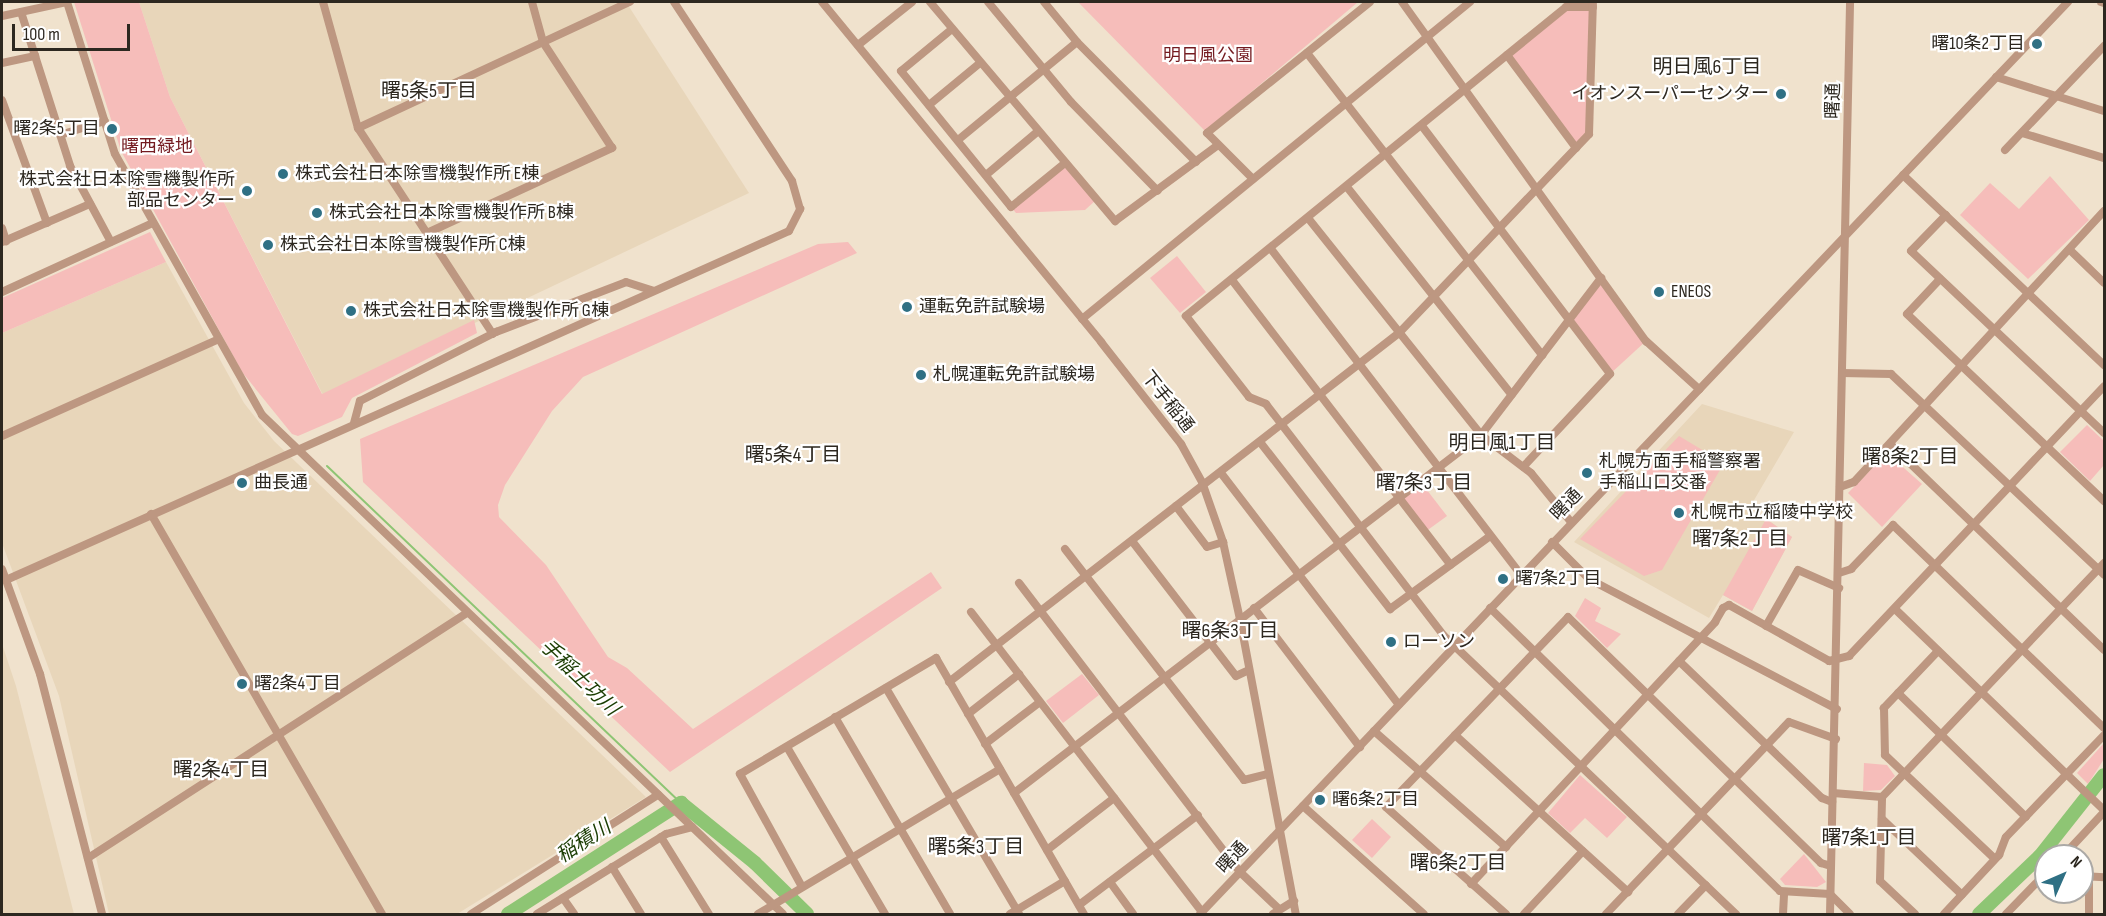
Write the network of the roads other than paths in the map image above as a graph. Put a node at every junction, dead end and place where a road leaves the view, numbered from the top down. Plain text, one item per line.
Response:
1 (67, 2) edge
2 (323, 2) edge
3 (532, 2) edge
4 (630, 2) edge
5 (674, 2) edge
6 (822, 2) edge
7 (912, 2) edge
8 (930, 2) edge
9 (988, 2) edge
10 (1044, 2) edge
11 (1370, 2) edge
12 (1402, 2) edge
13 (1470, 2) edge
14 (1850, 2) edge
15 (2068, 2) edge
16 (1593, 4) edge
17 (21, 12) junction
18 (2, 16) edge
19 (952, 29) junction
20 (1426, 37) junction
21 (543, 42) junction
22 (1077, 42) junction
23 (858, 45) junction
24 (2103, 51) edge
25 (1307, 53) junction
26 (1507, 55) junction
27 (35, 56) junction
28 (2, 63) edge
29 (981, 63) junction
30 (1044, 69) junction
31 (1996, 77) junction
32 (1464, 91) junction
33 (2057, 96) junction
34 (1009, 98) junction
35 (2, 100) edge
36 (1345, 102) junction
37 (929, 105) junction
38 (2104, 111) edge
39 (105, 121) junction
40 (1422, 126) junction
41 (358, 128) junction
42 (1037, 132) junction
43 (2022, 133) junction
44 (60, 135) junction
45 (958, 140) junction
46 (1218, 145) junction
47 (1576, 148) junction
48 (2006, 150) dead end
49 (1385, 155) junction
50 (2104, 158) edge
51 (1196, 162) junction
52 (1065, 163) junction
53 (986, 175) junction
54 (1903, 175) junction
55 (1253, 179) junction
56 (1347, 187) junction
57 (1536, 189) junction
58 (1158, 191) junction
59 (90, 204) junction
60 (2104, 211) edge
61 (1946, 215) junction
62 (1308, 218) junction
63 (47, 223) junction
64 (153, 223) junction
65 (1500, 227) junction
66 (2, 228) edge
67 (427, 233) junction
68 (1847, 235) junction
69 (4, 242) edge
70 (111, 242) junction
71 (1271, 249) junction
72 (2070, 250) junction
73 (1468, 261) junction
74 (1600, 278) junction
75 (1940, 279) junction
76 (1232, 280) junction
77 (2104, 283) edge
78 (653, 291) junction
79 (2, 292) edge
80 (2030, 295) junction
81 (1434, 297) junction
82 (1082, 319) junction
83 (1569, 319) junction
84 (1996, 331) junction
85 (1399, 333) junction
86 (493, 334) junction
87 (217, 340) junction
88 (1542, 355) junction
89 (1359, 364) junction
90 (2104, 365) edge
91 (1963, 367) junction
92 (1842, 373) junction
93 (2104, 386) edge
94 (1699, 389) junction
95 (1321, 394) junction
96 (1512, 395) junction
97 (1926, 406) junction
98 (2081, 411) junction
99 (354, 423) junction
100 (1282, 425) junction
101 (2104, 433) edge
102 (1481, 435) junction
103 (2, 436) edge
104 (1260, 442) junction
105 (1890, 444) junction
106 (2047, 447) junction
107 (294, 449) junction
108 (1523, 467) junction
109 (1438, 468) junction
110 (1221, 473) junction
111 (1202, 482) junction
112 (2010, 486) junction
113 (1840, 487) junction
114 (1398, 497) junction
115 (2104, 501) edge
116 (1176, 506) junction
117 (151, 514) junction
118 (1571, 522) junction
119 (1973, 525) junction
120 (1359, 527) junction
121 (1491, 537) junction
122 (1132, 541) junction
123 (1223, 542) junction
124 (1552, 542) junction
125 (1339, 543) junction
126 (1065, 549) dead end
127 (1451, 566) junction
128 (1936, 566) junction
129 (2, 568) edge
130 (2102, 569) edge
131 (1839, 573) junction
132 (1298, 574) junction
133 (1086, 576) junction
134 (1521, 576) junction
135 (6, 580) junction
136 (1019, 583) dead end
137 (1839, 588) junction
138 (1411, 594) junction
139 (1254, 608) junction
140 (1490, 608) junction
141 (1895, 609) junction
142 (2061, 609) junction
143 (1041, 611) junction
144 (971, 612) dead end
145 (466, 613) junction
146 (1240, 619) junction
147 (1766, 626) junction
148 (1700, 639) junction
149 (1210, 643) junction
150 (997, 645) junction
151 (1455, 646) junction
152 (2023, 649) junction
153 (2104, 650) edge
154 (1534, 651) junction
155 (1938, 651) junction
156 (1679, 661) junction
157 (1838, 661) junction
158 (1249, 670) junction
159 (1019, 674) junction
160 (1165, 678) junction
161 (949, 682) junction
162 (886, 688) junction
163 (1499, 688) junction
164 (1898, 693) junction
165 (1982, 693) junction
166 (1648, 695) junction
167 (1040, 702) junction
168 (1399, 705) junction
169 (1837, 710) junction
170 (1119, 713) junction
171 (968, 714) junction
172 (836, 717) junction
173 (2104, 728) edge
174 (1615, 730) junction
175 (1374, 731) junction
176 (278, 734) junction
177 (1455, 735) junction
178 (1942, 735) junction
179 (2104, 735) edge
180 (1836, 739) junction
181 (985, 744) junction
182 (1766, 746) junction
183 (788, 747) junction
184 (1075, 747) junction
185 (1360, 747) junction
186 (1581, 766) junction
187 (1000, 769) junction
188 (1420, 771) junction
189 (1268, 774) junction
190 (1905, 774) junction
191 (2067, 775) junction
192 (1734, 779) junction
193 (1014, 794) junction
194 (658, 796) junction
195 (1882, 797) junction
196 (950, 798) junction
197 (1114, 798) junction
198 (1832, 798) junction
199 (1303, 806) junction
200 (1539, 811) junction
201 (1702, 814) junction
202 (1198, 815) junction
203 (2103, 816) edge
204 (2026, 817) junction
205 (1882, 819) junction
206 (692, 827) junction
207 (900, 828) junction
208 (1280, 831) junction
209 (661, 837) junction
210 (2074, 844) edge
211 (1506, 847) junction
212 (1154, 849) junction
213 (1668, 849) junction
214 (1047, 850) junction
215 (1583, 851) junction
216 (851, 857) junction
217 (88, 858) junction
218 (1995, 859) junction
219 (1831, 866) junction
220 (612, 867) junction
221 (1240, 872) junction
222 (1065, 881) junction
223 (1110, 882) junction
224 (1471, 884) junction
225 (801, 885) junction
226 (1706, 885) junction
227 (2034, 886) edge
228 (1628, 891) junction
229 (1785, 893) junction
230 (1830, 894) junction
231 (1962, 895) junction
232 (563, 898) junction
233 (1294, 902) junction
234 (775, 903) junction
235 (1079, 905) junction
236 (1276, 912) edge
237 (1015, 913) edge
238 (1201, 913) edge
239 (2008, 914) edge
240 (102, 915) edge
241 (382, 915) edge
242 (471, 915) edge
243 (537, 915) edge
244 (574, 915) edge
245 (641, 915) edge
246 (709, 915) edge
247 (758, 915) edge
248 (783, 915) edge
249 (885, 915) edge
250 (950, 915) edge
251 (1084, 915) edge
252 (1133, 915) edge
253 (1296, 915) edge
254 (1424, 915) edge
255 (1506, 915) edge
256 (1524, 915) edge
257 (1606, 915) edge
258 (1678, 915) edge
259 (1736, 915) edge
260 (1783, 915) edge
261 (1830, 915) edge
262 (1850, 915) edge
263 (1915, 915) edge
264 (1944, 915) edge

1 - 17 street
1 - 39 street
2 - 41 street
3 - 21 street
4 - 21 street
5 - 78 street
6 - 23 street, 下手稲通
7 - 23 street
8 - 19 street
9 - 30 street
10 - 22 street
11 - 25 street
12 - 20 street
13 - 20 street
14 - 68 street, 曙通
15 - 31 street
16 - 26 street
16 - 47 street
17 - 18 street
17 - 27 street
19 - 29 street
19 - 37 street
20 - 32 street
20 - 36 street
21 - 41 street
21 - 67 street
22 - 30 street
22 - 51 street
23 - 82 street, 下手稲通
24 - 33 street
25 - 36 street
25 - 46 street
26 - 32 street
26 - 47 street
27 - 28 street
27 - 44 street
29 - 34 street
29 - 37 street
30 - 34 street
30 - 58 street
31 - 33 street
31 - 54 street
32 - 40 street
32 - 57 street
33 - 38 street
33 - 43 street
34 - 42 street
34 - 45 street
35 - 63 street
36 - 49 street
36 - 55 street
37 - 45 street
39 - 44 street
39 - 64 street
40 - 49 street
40 - 65 street
41 - 67 street
42 - 52 street
42 - 53 street
43 - 48 street
43 - 50 street
44 - 59 street
45 - 53 street
46 - 51 street
46 - 55 street
47 - 57 street
49 - 56 street
49 - 73 street
51 - 58 street
52 - 53 street
52 - 58 street
54 - 61 street
54 - 68 street
55 - 82 street
56 - 62 street
56 - 81 street
57 - 65 street
57 - 74 street
59 - 63 street
59 - 70 street
60 - 72 street
61 - 75 street
61 - 80 street
62 - 71 street
62 - 85 street
63 - 69 street
64 - 70 street
64 - 87 street
65 - 73 street
65 - 83 street
66 - 69 street
67 - 86 street
68 - 92 street
68 - 94 street, 曙通
70 - 79 street
71 - 76 street
71 - 89 street
72 - 77 street
72 - 80 street
73 - 81 street
73 - 88 street
74 - 83 street
74 - 94 street
75 - 84 street
75 - 91 street
76 - 95 street
76 - 100 street
78 - 86 street
78 - 99 street
80 - 84 street
80 - 90 street
81 - 85 street
81 - 96 street
82 - 111 street, 下手稲通
83 - 88 street
83 - 108 street
84 - 91 street
84 - 98 street
85 - 89 street
85 - 102 street
86 - 99 street
87 - 103 street
87 - 107 street
88 - 96 street
89 - 95 street
89 - 109 street
91 - 97 street
91 - 106 street
92 - 97 street
92 - 113 street
93 - 98 street
94 - 118 street, 曙通
95 - 100 street
95 - 114 street
96 - 102 street
97 - 105 street
97 - 112 street
98 - 101 street
98 - 106 street
99 - 107 street
100 - 104 street
100 - 120 street
102 - 108 street
102 - 109 street
104 - 110 street
104 - 125 street
105 - 113 street
105 - 119 street
106 - 112 street
106 - 115 street
107 - 117 street
107 - 145 street
108 - 118 street
109 - 114 street
109 - 121 street
110 - 111 street
110 - 132 street
111 - 116 street
111 - 123 street, 下手稲通
112 - 119 street
112 - 130 street
113 - 131 street
114 - 120 street
114 - 127 street
116 - 122 street
116 - 123 street
117 - 135 street
117 - 176 street
118 - 124 street, 曙通
119 - 128 street
119 - 142 street
120 - 125 street
120 - 138 street
121 - 127 street
121 - 134 street
122 - 133 street
122 - 149 street
123 - 146 street, 下手稲通
124 - 134 street, 曙通
124 - 148 street
125 - 132 street
125 - 138 street
126 - 133 street
127 - 138 street
128 - 131 street
128 - 141 street
128 - 152 street
129 - 135 street
130 - 142 street
131 - 137 street
132 - 139 street
132 - 168 street
133 - 143 street
133 - 160 street
134 - 140 street, 曙通
135 - 217 street
136 - 143 street
137 - 147 street
137 - 157 street
138 - 151 street
139 - 146 street
139 - 185 street
140 - 151 street, 曙通
140 - 154 street
141 - 155 street
141 - 157 street
142 - 152 street
142 - 153 street
143 - 150 street
143 - 170 street
144 - 150 street
145 - 176 street
145 - 194 street
146 - 149 street
146 - 158 street, 下手稲通
147 - 148 street
147 - 157 street
148 - 156 street
148 - 169 street
149 - 158 street
149 - 160 street
150 - 159 street
150 - 161 street
151 - 163 street
151 - 168 street, 曙通
152 - 165 street
152 - 173 street
154 - 163 street
154 - 166 street
154 - 174 street
155 - 164 street
155 - 165 street
156 - 166 street
156 - 182 street
157 - 169 street
158 - 189 street, 下手稲通
159 - 167 street
159 - 171 street
160 - 170 street
160 - 189 street
161 - 162 street
161 - 171 street
162 - 172 street
162 - 196 street
163 - 177 street
163 - 186 street
164 - 178 street
164 - 190 street
165 - 178 street
165 - 191 street
166 - 174 street
166 - 192 street
167 - 181 street
167 - 184 street
168 - 175 street, 曙通
169 - 180 street
170 - 184 street
170 - 202 street
171 - 181 street
172 - 183 street
172 - 207 street
174 - 186 street
174 - 201 street
175 - 185 street, 曙通
175 - 188 street
176 - 217 street
176 - 241 street
177 - 188 street
177 - 200 street
178 - 190 street
178 - 204 street
179 - 191 street
180 - 182 street
180 - 198 street
181 - 187 street
182 - 192 street
182 - 198 street
183 - 216 street
183 - 225 street
184 - 193 street
184 - 197 street
185 - 199 street, 曙通
186 - 200 street
186 - 213 street
187 - 193 street
187 - 196 street
188 - 211 street
188 - 224 street
189 - 208 street, 下手稲通
190 - 195 street
190 - 218 street
191 - 203 street
191 - 204 street
192 - 201 street
192 - 219 street
193 - 214 street
194 - 206 street
194 - 242 street
195 - 198 street
195 - 205 street
196 - 207 street
196 - 237 street
197 - 212 street
197 - 214 street
198 - 219 street
199 - 208 street, 曙通
199 - 254 street
200 - 211 street
200 - 215 street
201 - 213 street
201 - 229 street
202 - 212 street
202 - 221 street
203 - 210 street
204 - 218 street
205 - 231 street
205 - 263 street
206 - 209 street
206 - 234 street
207 - 216 street
207 - 250 street
208 - 221 street, 曙通
208 - 233 street, 下手稲通
209 - 220 street
209 - 246 street
211 - 224 street
212 - 223 street
212 - 238 street
213 - 226 street
213 - 228 street
214 - 222 street
215 - 228 street
215 - 256 street
216 - 225 street
216 - 249 street
217 - 240 street
218 - 231 street
219 - 230 street
220 - 232 street
220 - 245 street
221 - 236 street
221 - 238 street, 曙通
222 - 235 street
222 - 237 street
223 - 235 street
223 - 252 street
224 - 255 street
225 - 234 street
226 - 258 street
226 - 259 street
227 - 239 street
228 - 257 street
229 - 230 street
229 - 260 street
230 - 261 street
230 - 262 street
231 - 264 street
232 - 243 street
232 - 244 street
233 - 236 street
233 - 253 street, 下手稲通
234 - 247 street
234 - 248 street
235 - 251 street

